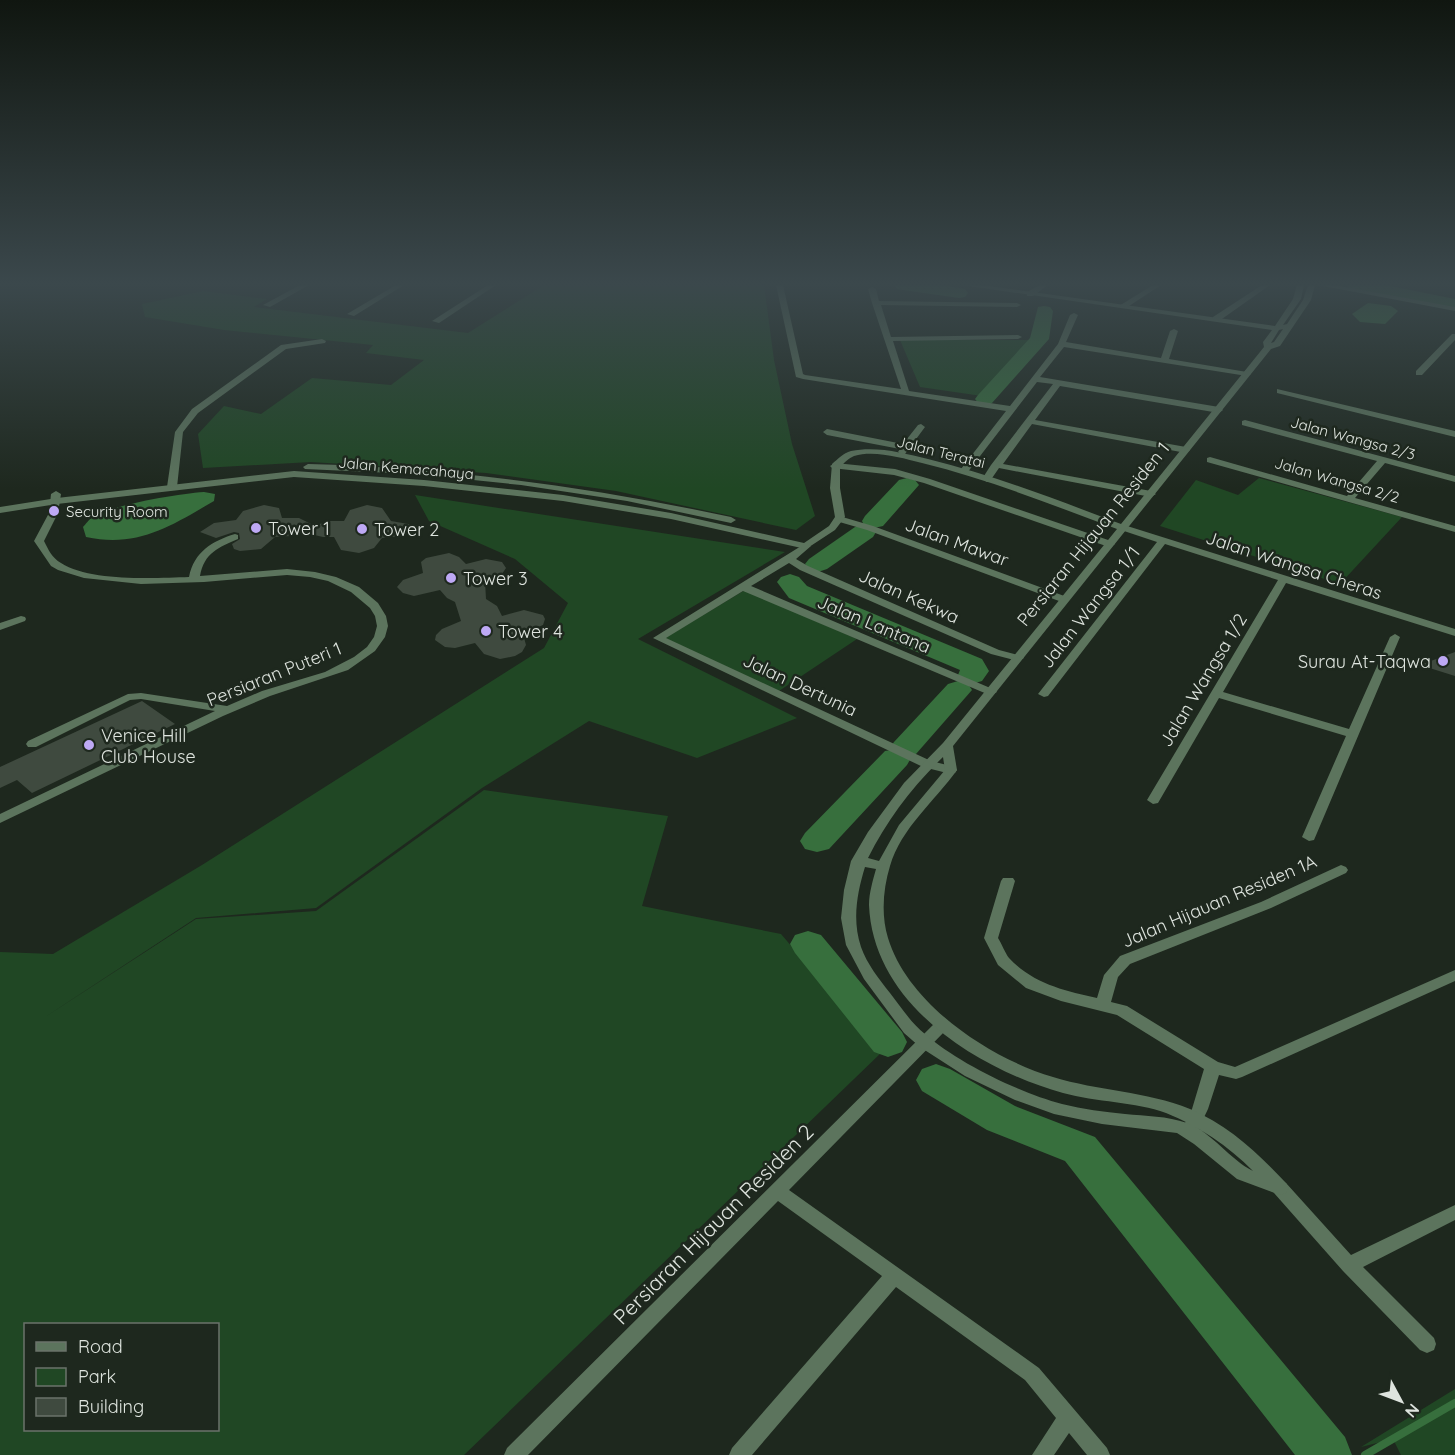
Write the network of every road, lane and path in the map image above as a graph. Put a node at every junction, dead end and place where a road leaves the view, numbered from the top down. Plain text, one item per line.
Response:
1 (276, 353) edge
2 (794, 353) edge
3 (893, 353) edge
4 (1055, 353) edge
5 (1115, 353) edge
6 (1166, 353) edge
7 (1263, 353) edge
8 (1439, 353) edge
9 (1164, 361) junction
10 (1419, 373) dead end
11 (1247, 374) junction
12 (1035, 379) junction
13 (1058, 382) junction
14 (824, 388) dead end
15 (1280, 391) dead end
16 (906, 393) junction
17 (947, 406) dead end
18 (1012, 408) junction
19 (1219, 410) junction
20 (1029, 421) junction
21 (1245, 423) dead end
22 (921, 428) dead end
23 (827, 432) dead end
24 (1455, 434) edge
25 (905, 447) junction
26 (1186, 450) junction
27 (900, 456) junction
28 (1210, 460) dead end
29 (1383, 460) junction
30 (996, 465) junction
31 (835, 466) junction
32 (964, 471) junction
33 (1455, 478) edge
34 (987, 479) junction
35 (173, 484) junction
36 (1151, 494) junction
37 (56, 498) junction
38 (1349, 499) junction
39 (0, 503) edge
40 (0, 510) edge
41 (839, 519) junction
42 (1124, 528) junction
43 (1455, 529) edge
44 (235, 537) dead end
45 (1163, 540) junction
46 (810, 543) junction
47 (1110, 544) junction
48 (789, 559) junction
49 (194, 578) junction
50 (1284, 578) junction
51 (743, 587) junction
52 (1063, 599) junction
53 (21, 619) dead end
54 (0, 627) edge
55 (1455, 633) edge
56 (1395, 638) dead end
57 (1018, 658) junction
58 (991, 692) junction
59 (1044, 694) dead end
60 (1217, 694) junction
61 (228, 710) junction
62 (1352, 734) junction
63 (32, 744) dead end
64 (947, 746) junction
65 (927, 764) junction
66 (951, 770) junction
67 (1153, 800) dead end
68 (0, 819) edge
69 (1309, 837) dead end
70 (858, 861) junction
71 (883, 866) junction
72 (1341, 870) dead end
73 (1008, 881) dead end
74 (1455, 975) edge
75 (1103, 1005) junction
76 (942, 1025) junction
77 (925, 1042) junction
78 (1213, 1066) junction
79 (1192, 1125) junction
80 (778, 1191) junction
81 (1455, 1212) edge
82 (1349, 1265) junction
83 (896, 1275) junction
84 (1427, 1344) dead end
85 (1069, 1416) junction
86 (514, 1455) edge
87 (739, 1455) edge
88 (1042, 1455) edge
89 (1100, 1455) edge

1 - 35 street
2 - 16 street
3 - 16 street
4 - 12 street
5 - 9 street
6 - 9 street
7 - 11 street, Persiaran Hijauan Residen 1
8 - 10 street
9 - 11 street
11 - 19 street, Persiaran Hijauan Residen 1
12 - 13 street
12 - 18 street
13 - 19 street
13 - 20 street
14 - 17 street
15 - 24 street
16 - 18 street
18 - 32 street
19 - 26 street, Persiaran Hijauan Residen 1
20 - 26 street
20 - 30 street
21 - 29 street, Jalan Wangsa 2/3
22 - 25 street
23 - 25 street
25 - 27 street
26 - 36 street, Persiaran Hijauan Residen 1
27 - 31 street, Jalan Teratai
27 - 32 street, Jalan Teratai
28 - 38 street, Jalan Wangsa 2/2
29 - 33 street, Jalan Wangsa 2/3
29 - 38 street
30 - 34 street
30 - 36 street
31 - 41 street
31 - 47 street
32 - 34 street, Jalan Teratai
34 - 42 street, Jalan Teratai
35 - 37 street, Jalan Kemacahaya
35 - 46 street, Jalan Kemacahaya
35 - 46 street, Jalan Kemacahaya
36 - 42 street, Persiaran Hijauan Residen 1
37 - 39 street, Jalan Kemacahaya
37 - 40 street, Jalan Kemacahaya
37 - 49 street, Persiaran Puteri 1
38 - 43 street, Jalan Wangsa 2/2
41 - 46 street
41 - 52 street, Jalan Mawar
42 - 45 street, Jalan Wangsa Cheras
42 - 47 street, Persiaran Hijauan Residen 1
44 - 49 street
45 - 50 street, Jalan Wangsa Cheras
45 - 59 street, Jalan Wangsa 1/1
46 - 48 street
47 - 52 street, Persiaran Hijauan Residen 1
48 - 51 street
48 - 57 street, Jalan Kekwa
49 - 61 street, Persiaran Puteri 1
50 - 55 street, Jalan Wangsa Cheras
50 - 60 street, Jalan Wangsa 1/2
51 - 58 street, Jalan Lantana
51 - 65 street, Jalan Dertunia
52 - 57 street, Persiaran Hijauan Residen 1
53 - 54 street
56 - 62 street
57 - 58 street, Persiaran Hijauan Residen 1
58 - 64 street, Persiaran Hijauan Residen 1
60 - 62 street
60 - 67 street, Jalan Wangsa 1/2
61 - 63 street
61 - 68 street, Persiaran Puteri 1
62 - 69 street
64 - 65 street, Persiaran Hijauan Residen 1
64 - 66 street
65 - 66 street, Jalan Dertunia
65 - 70 street, Persiaran Hijauan Residen 1
66 - 71 street, Persiaran Hijauan Residen 1
70 - 71 street
70 - 77 street, Persiaran Hijauan Residen 1
71 - 76 street, Persiaran Hijauan Residen 1
72 - 75 street, Jalan Hijauan Residen 1A
73 - 75 street
74 - 78 street
75 - 78 street
76 - 77 street, Persiaran Hijauan Residen 2
76 - 79 street, Persiaran Hijauan Residen 1
77 - 79 street, Persiaran Hijauan Residen 1
77 - 80 street, Persiaran Hijauan Residen 2
78 - 79 street
79 - 82 street, Persiaran Hijauan Residen 1
80 - 83 street
80 - 86 street, Persiaran Hijauan Residen 2
81 - 82 street
82 - 84 street
83 - 85 street
83 - 87 street
85 - 88 street
85 - 89 street

